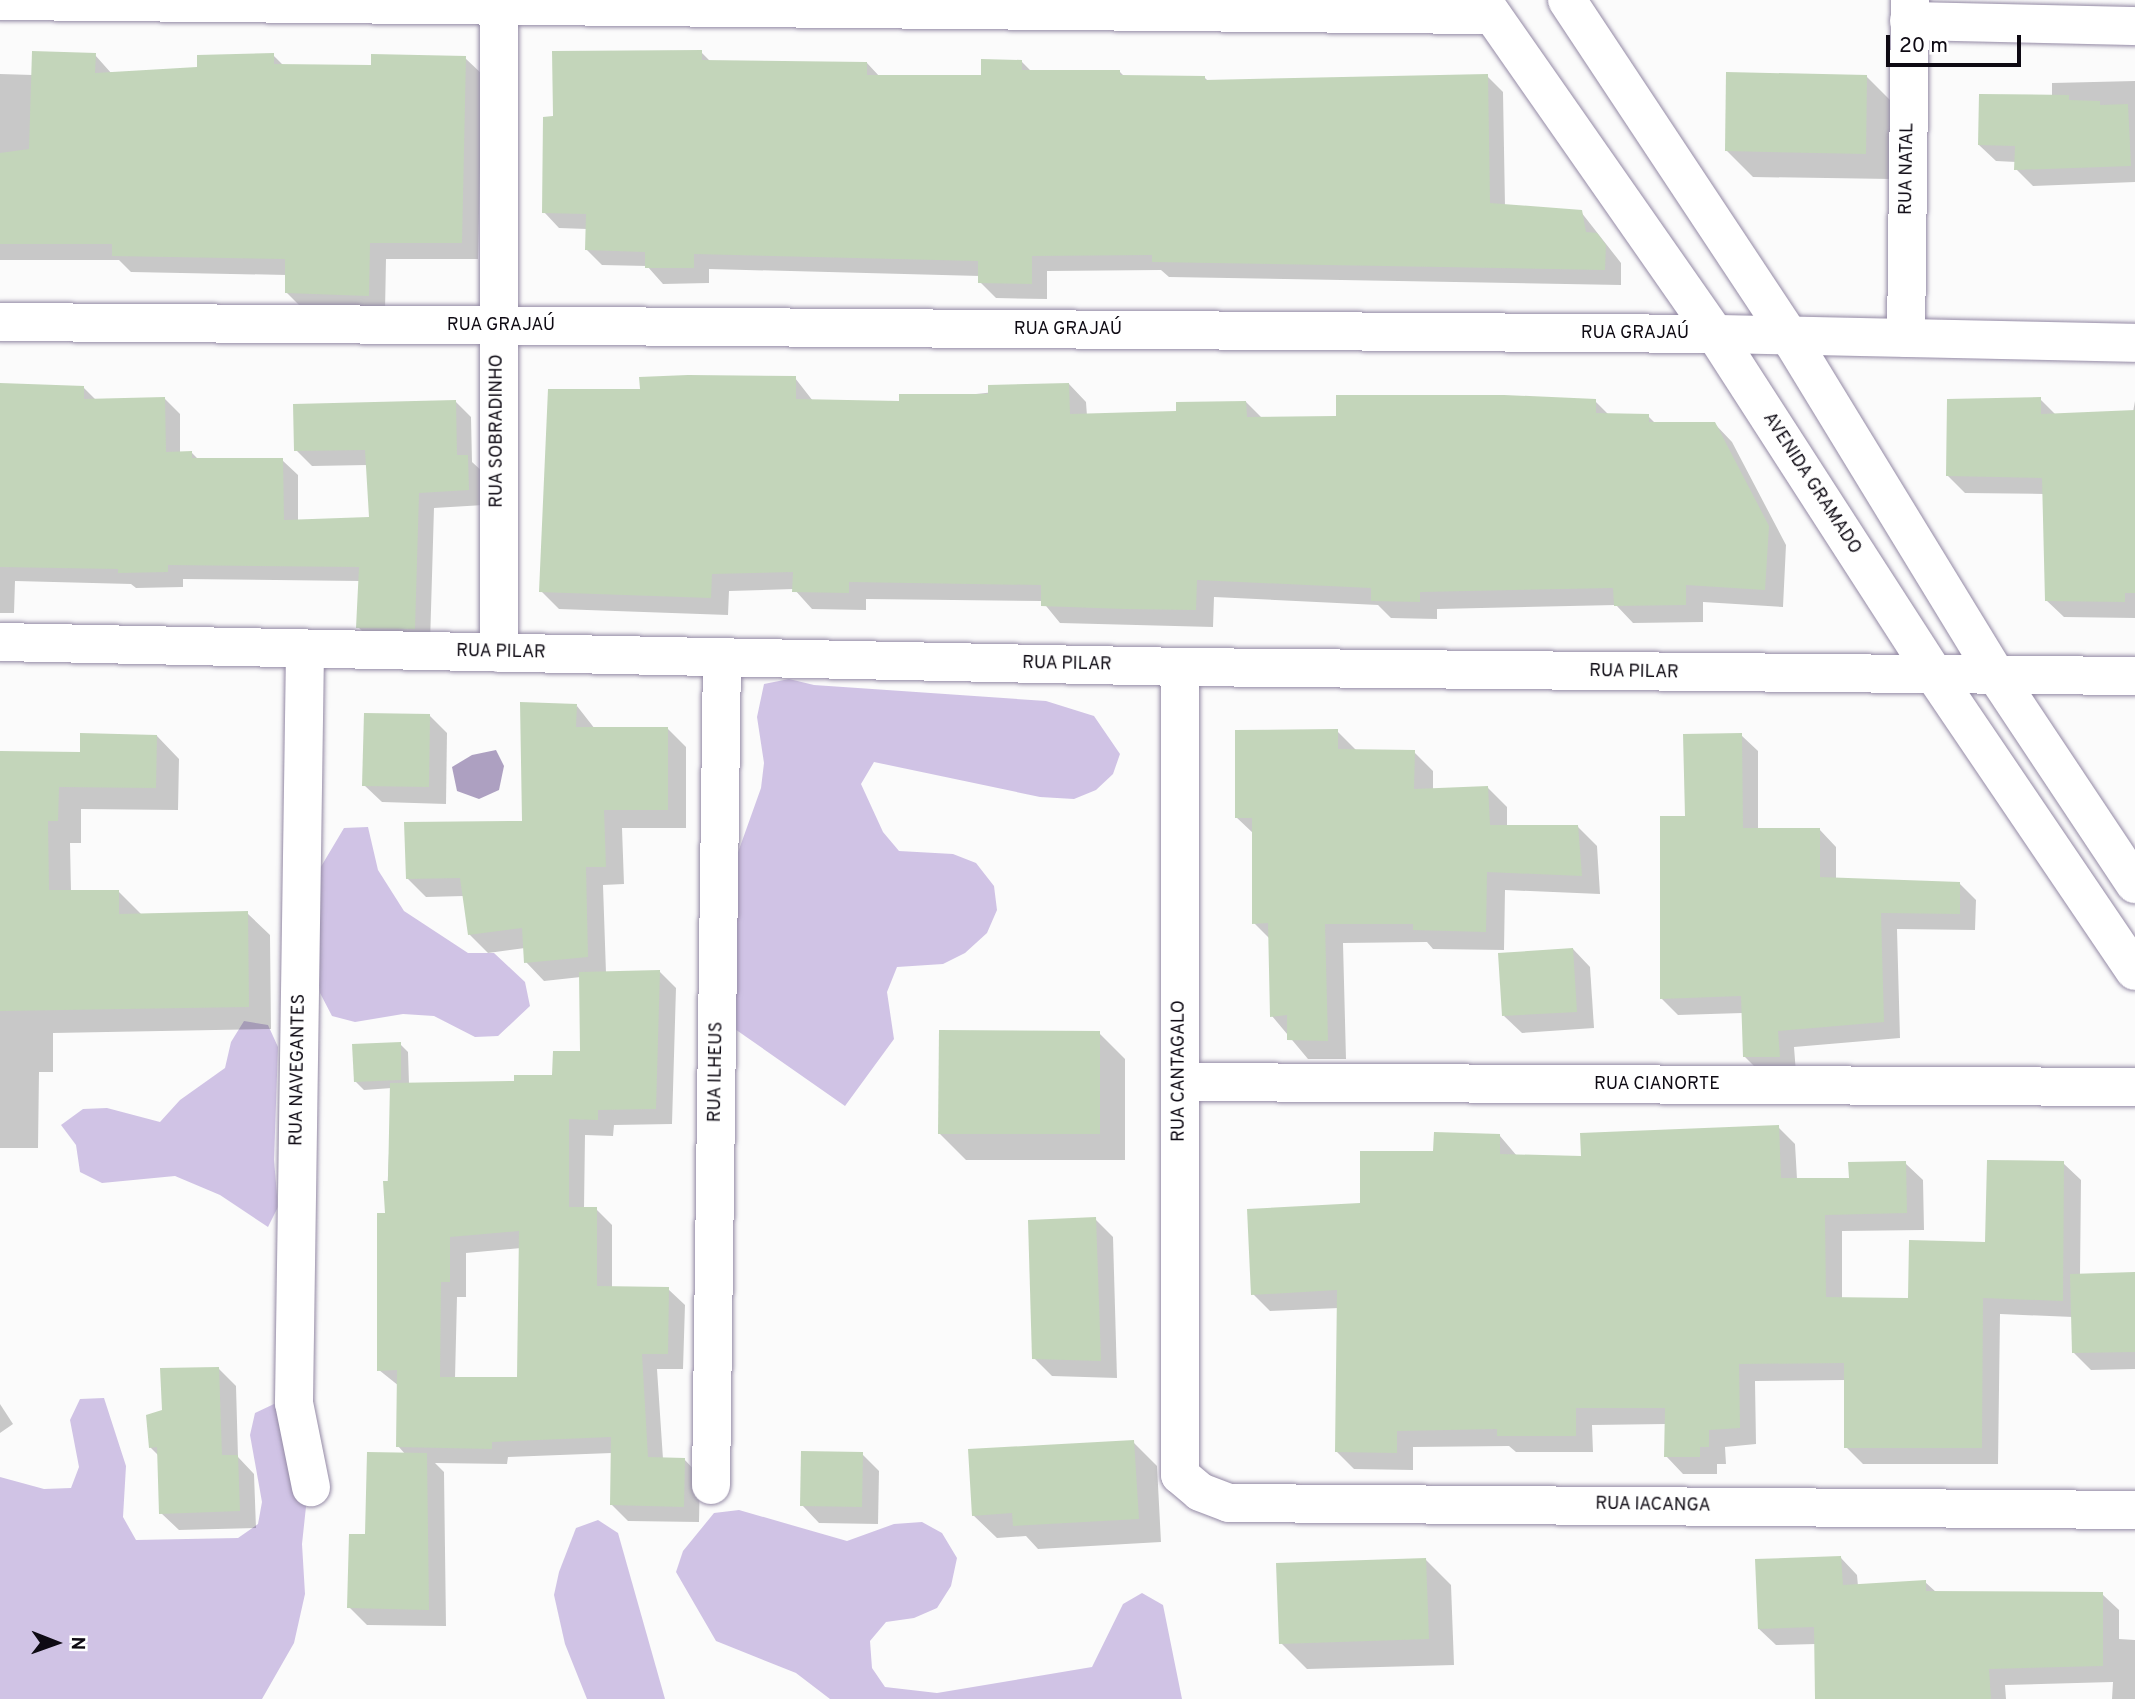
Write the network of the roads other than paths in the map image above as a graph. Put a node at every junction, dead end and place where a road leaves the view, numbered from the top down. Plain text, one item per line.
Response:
1 (1567, 0) edge
2 (0, 1) edge
3 (499, 1) edge
4 (1487, 8) edge
5 (1910, 11) edge
6 (2135, 26) edge
7 (0, 322) edge
8 (498, 326) junction
9 (1715, 334) junction
10 (1906, 338) junction
11 (1791, 339) junction
12 (2135, 342) edge
13 (0, 642) edge
14 (305, 651) junction
15 (499, 653) junction
16 (722, 659) junction
17 (1180, 667) junction
18 (1996, 675) junction
19 (2135, 676) edge
20 (1936, 677) junction
21 (2135, 884) edge
22 (2135, 971) edge
23 (1180, 1082) junction
24 (2135, 1087) edge
25 (1180, 1475) joint
26 (711, 1485) dead end
27 (311, 1487) dead end
28 (2135, 1510) edge

1 - 11 street
2 - 3 street
3 - 4 street
3 - 8 street, RUA SOBRADINHO
4 - 9 street, AVENIDA GRAMADO
5 - 6 street
5 - 10 street, RUA NATAL
7 - 8 street, RUA GRAJAÚ
8 - 9 street, RUA GRAJAÚ
8 - 15 street, RUA SOBRADINHO
9 - 11 street, RUA GRAJAÚ
9 - 20 street, AVENIDA GRAMADO
10 - 11 street, RUA GRAJAÚ
10 - 12 street, RUA GRAJAÚ
11 - 18 street
13 - 14 street, RUA PILAR
14 - 15 street, RUA PILAR
14 - 27 street, RUA NAVEGANTES
15 - 16 street, RUA PILAR
16 - 17 street, RUA PILAR
16 - 26 street, RUA ILHEUS
17 - 20 street, RUA PILAR
17 - 23 street, RUA CANTAGALO
18 - 19 street, RUA PILAR
18 - 20 street, RUA PILAR
18 - 21 street
20 - 22 street, AVENIDA GRAMADO
23 - 24 street, RUA CIANORTE
23 - 25 street, RUA CANTAGALO
25 - 28 street, RUA IACANGA

